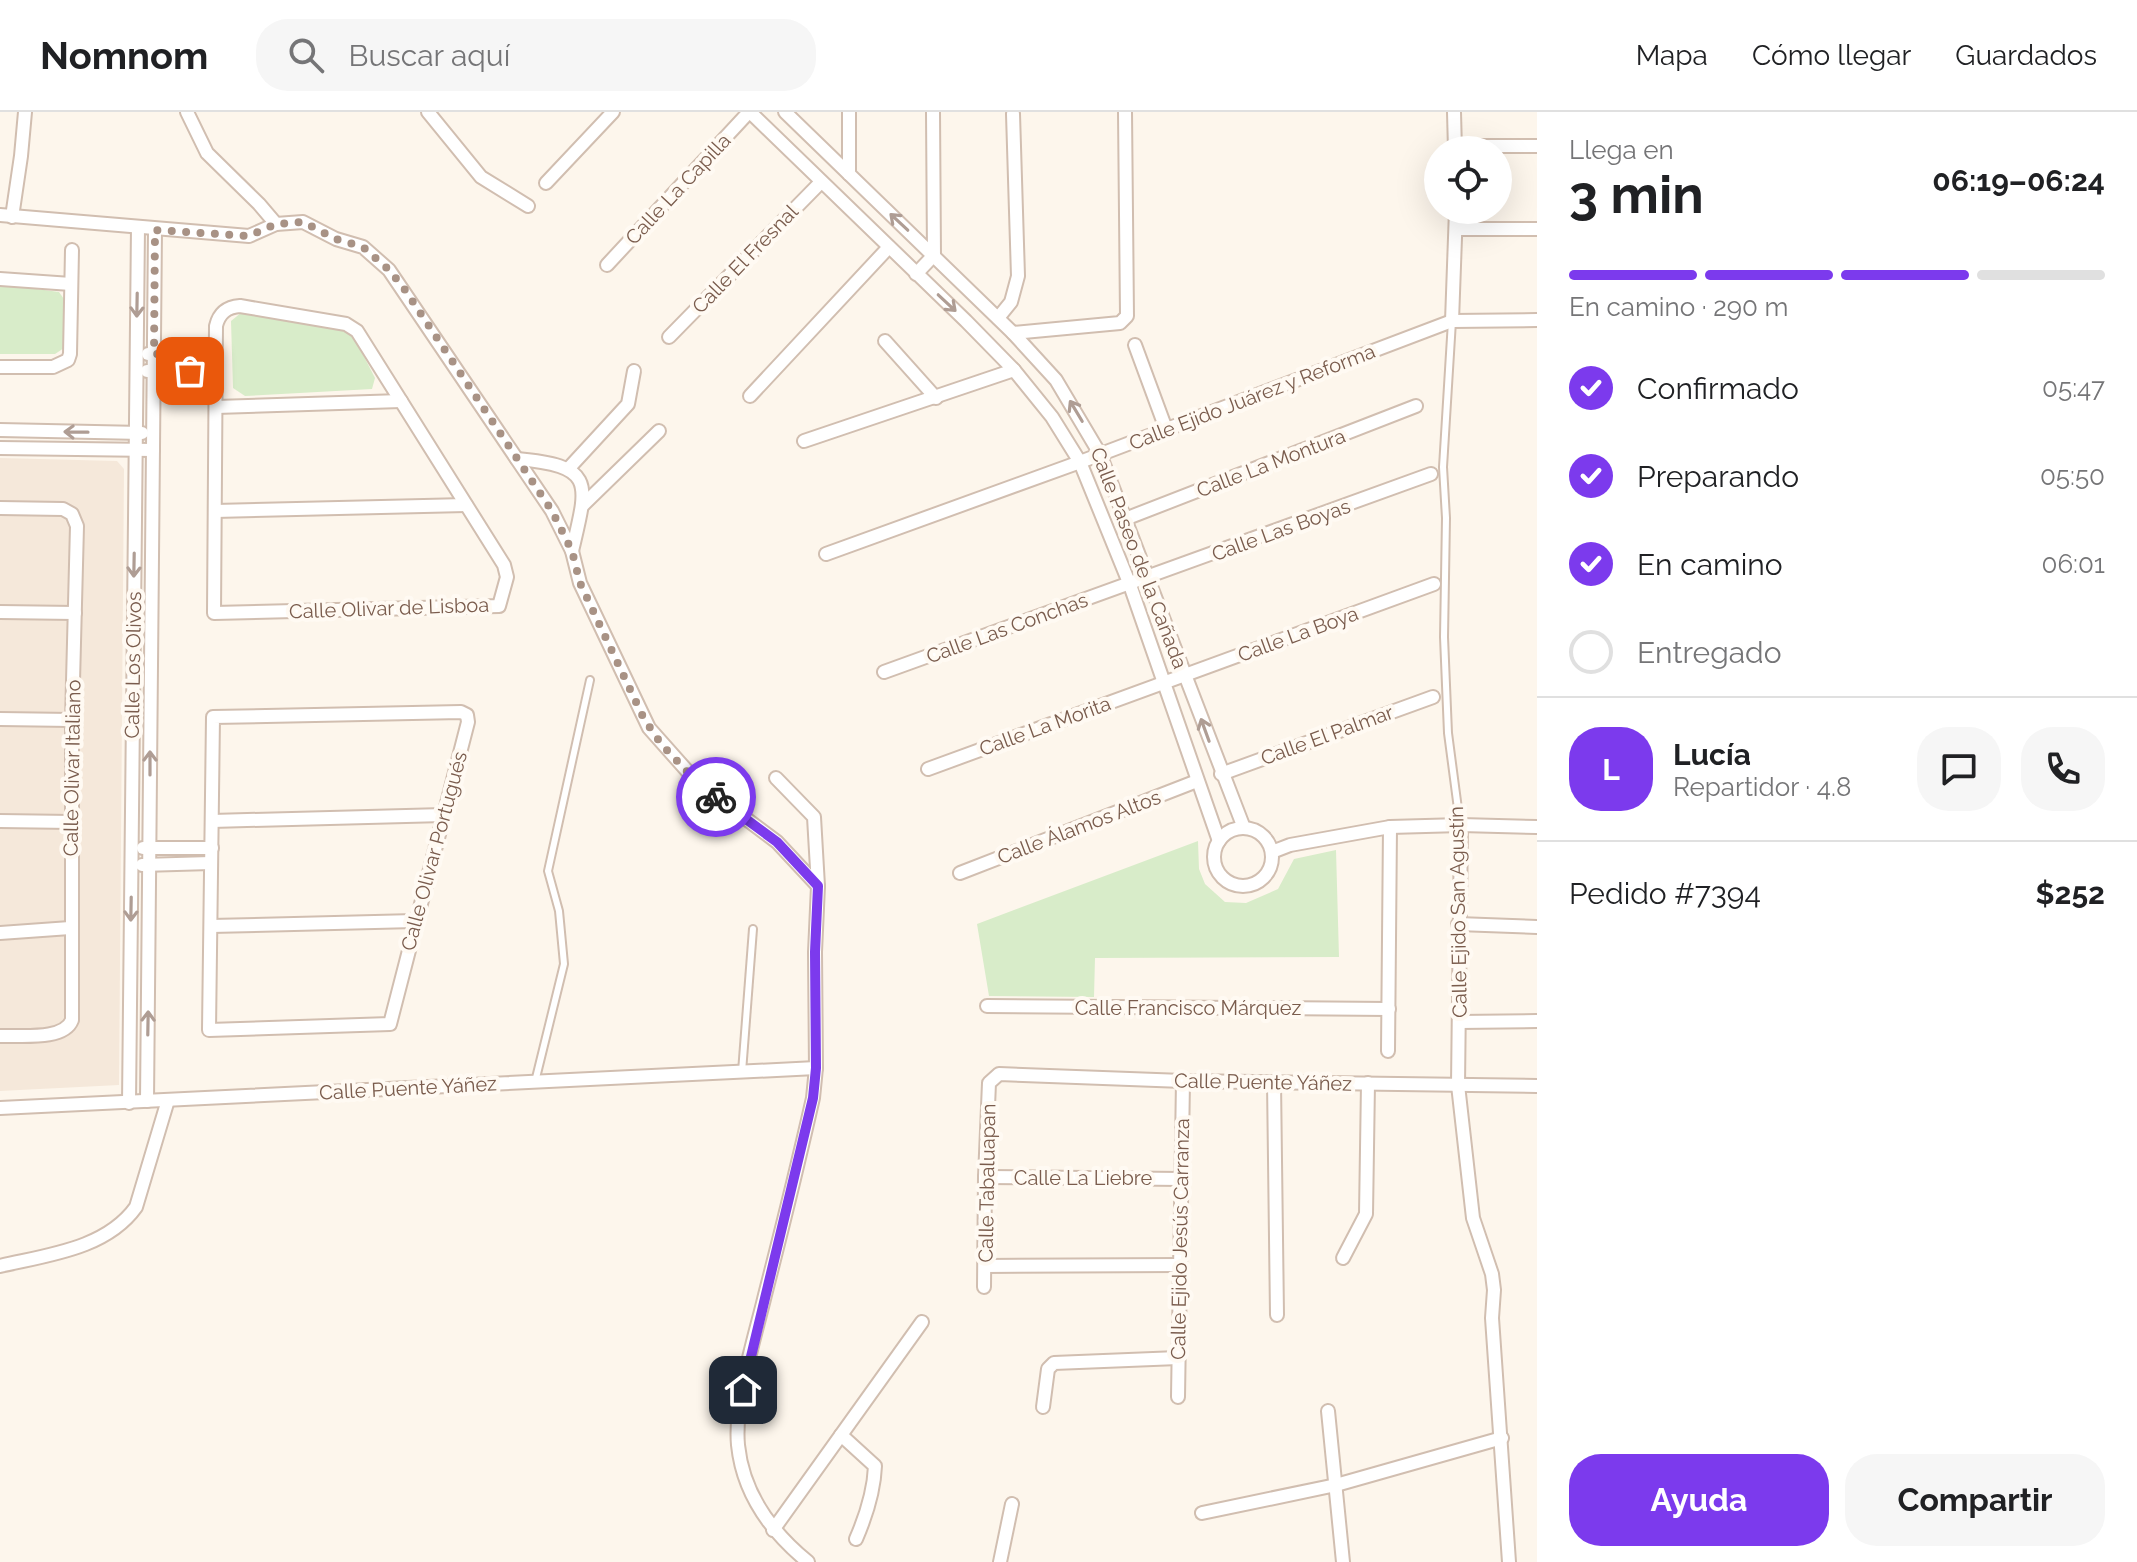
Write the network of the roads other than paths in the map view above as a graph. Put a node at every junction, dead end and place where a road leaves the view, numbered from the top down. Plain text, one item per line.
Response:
1 (25, 112) edge
2 (187, 112) edge
3 (428, 112) edge
4 (613, 112) edge
5 (750, 112) edge
6 (785, 112) edge
7 (849, 112) edge
8 (933, 112) edge
9 (1125, 112) edge
10 (1454, 112) edge
11 (1013, 114) dead end
12 (1455, 136) edge
13 (1536, 146) edge
14 (1512, 147) edge
15 (849, 174) junction
16 (821, 182) junction
17 (546, 183) dead end
18 (528, 206) dead end
19 (6, 216) edge
20 (276, 224) junction
21 (1456, 224) edge
22 (138, 227) junction
23 (1456, 229) junction
24 (1537, 229) edge
25 (155, 230) junction
26 (889, 247) junction
27 (72, 250) dead end
28 (934, 255) junction
29 (607, 265) dead end
30 (916, 274) junction
31 (0, 279) edge
32 (71, 284) junction
33 (998, 318) junction
34 (1537, 320) edge
35 (1452, 321) junction
36 (1013, 333) junction
37 (669, 337) dead end
38 (885, 341) dead end
39 (1135, 345) dead end
40 (136, 354) junction
41 (154, 354) junction
42 (216, 354) junction
43 (0, 367) edge
44 (216, 370) junction
45 (1014, 370) junction
46 (136, 371) junction
47 (153, 371) junction
48 (634, 371) dead end
49 (750, 396) dead end
50 (936, 398) junction
51 (401, 401) junction
52 (1416, 406) dead end
53 (216, 407) junction
54 (1166, 429) junction
55 (0, 430) edge
56 (659, 431) dead end
57 (136, 433) junction
58 (153, 433) junction
59 (804, 441) dead end
60 (0, 448) edge
61 (136, 450) junction
62 (153, 450) junction
63 (1100, 454) junction
64 (517, 459) junction
65 (1080, 462) junction
66 (569, 468) junction
67 (1431, 474) dead end
68 (466, 505) junction
69 (582, 506) junction
70 (0, 508) edge
71 (215, 511) junction
72 (1125, 519) junction
73 (572, 551) junction
74 (826, 554) dead end
75 (1148, 578) junction
76 (1434, 584) dead end
77 (1130, 585) junction
78 (0, 612) edge
79 (75, 613) junction
80 (884, 672) dead end
81 (1185, 675) junction
82 (590, 680) dead end
83 (1163, 683) junction
84 (1433, 697) dead end
85 (0, 719) edge
86 (72, 720) junction
87 (928, 769) dead end
88 (1221, 774) junction
89 (776, 778) dead end
90 (1197, 781) junction
91 (444, 815) junction
92 (0, 821) edge
93 (212, 821) junction
94 (72, 822) junction
95 (1461, 825) junction
96 (1390, 827) junction
97 (1537, 827) edge
98 (1244, 828) junction
99 (1219, 841) junction
100 (132, 848) junction
101 (150, 848) junction
102 (212, 848) junction
103 (1272, 852) junction
104 (211, 863) junction
105 (149, 864) junction
106 (131, 865) junction
107 (960, 873) dead end
108 (818, 886) junction
109 (415, 921) junction
110 (1458, 924) junction
111 (211, 926) junction
112 (1537, 927) edge
113 (70, 928) junction
114 (753, 929) dead end
115 (0, 933) edge
116 (987, 1006) dead end
117 (1389, 1009) junction
118 (1537, 1021) edge
119 (1459, 1022) junction
120 (0, 1036) edge
121 (1388, 1051) dead end
122 (816, 1068) junction
123 (742, 1072) junction
124 (991, 1078) joint
125 (1183, 1081) junction
126 (535, 1082) junction
127 (1274, 1082) junction
128 (1368, 1083) junction
129 (1458, 1085) junction
130 (1537, 1086) edge
131 (168, 1100) junction
132 (147, 1101) junction
133 (129, 1103) junction
134 (0, 1108) edge
135 (985, 1177) junction
136 (1181, 1179) junction
137 (1343, 1258) dead end
138 (1180, 1265) junction
139 (0, 1266) edge
140 (985, 1266) junction
141 (984, 1287) dead end
142 (1277, 1315) dead end
143 (922, 1322) dead end
144 (1178, 1358) junction
145 (1178, 1397) dead end
146 (1043, 1407) dead end
147 (1328, 1411) dead end
148 (841, 1435) junction
149 (1502, 1438) junction
150 (1336, 1485) junction
151 (1012, 1504) dead end
152 (1202, 1513) dead end
153 (773, 1530) junction
154 (856, 1539) dead end
155 (808, 1562) edge
156 (1000, 1562) edge
157 (1343, 1562) edge
158 (1509, 1562) edge

1 - 19 street
2 - 20 street
3 - 18 street
4 - 17 street
5 - 16 street, Calle Paseo de la Cañada
5 - 29 street, Calle La Capilla
6 - 15 street, Calle Paseo de la Cañada
7 - 15 street
8 - 28 street
9 - 36 street
10 - 12 street
11 - 33 street
13 - 14 street
28 -> 15 street, Calle Paseo de la Cañada
16 - 26 street, Calle Paseo de la Cañada
16 - 37 street, Calle El Fresnal
19 - 22 street
20 - 25 street
20 - 64 street
21 - 23 street, Calle Ejido San Agustín
22 - 25 street
22 -> 40 street, Calle Los Olivos
23 - 24 street
23 - 35 street, Calle Ejido San Agustín
25 - 41 street, Calle Los Olivos
26 - 30 street, Calle Paseo de la Cañada
26 - 49 street
27 - 32 street
28 - 30 street
28 - 33 street, Calle Paseo de la Cañada
30 -> 45 street, Calle Paseo de la Cañada
31 - 32 street
32 - 43 street
33 - 36 street, Calle Paseo de la Cañada
34 - 35 street
35 - 54 street, Calle Ejido Juárez y Reforma
35 - 95 lane, Calle Ejido San Agustín
63 -> 36 street, Calle Paseo de la Cañada
38 - 50 street
39 - 54 street
40 - 41 street
40 - 46 street, Calle Los Olivos
41 - 42 street
41 - 47 street, Calle Los Olivos
42 - 44 street, Calle Olivar de Lisboa
42 - 51 street, Calle Olivar de Lisboa
44 - 47 street
44 - 53 street, Calle Olivar de Lisboa
45 - 50 street
45 - 65 street, Calle Paseo de la Cañada
46 - 47 street
46 - 57 street, Calle Los Olivos
47 - 58 street, Calle Los Olivos
48 - 66 street
50 - 59 street
51 - 53 street
51 - 68 street, Calle Olivar de Lisboa
52 - 72 street, Calle La Montura
53 - 71 street, Calle Olivar de Lisboa
54 - 63 street, Calle Ejido Juárez y Reforma
57 -> 55 street
56 - 69 street
57 - 58 street
57 - 61 street, Calle Los Olivos
58 - 62 street, Calle Los Olivos
60 - 61 street
61 - 62 street
61 -> 100 street, Calle Los Olivos
101 -> 62 street, Calle Los Olivos
63 - 65 street, Calle Ejido Juárez y Reforma
63 - 72 street, Calle Paseo de la Cañada
64 - 66 street
64 - 73 street
65 - 74 street, Calle Ejido Juárez y Reforma
65 - 77 street, Calle Paseo de la Cañada
66 - 69 street
67 - 75 street, Calle Las Boyas
68 - 71 street
68 - 71 street, Calle Olivar de Lisboa
69 - 73 street
70 - 79 street, Calle Olivar Italiano
72 - 75 street, Calle Paseo de la Cañada
73 - 108 street
75 - 77 street, Calle Las Boyas
75 - 81 street, Calle Paseo de la Cañada
76 - 81 street, Calle La Boya
77 - 80 street, Calle Las Conchas
77 - 83 street, Calle Paseo de la Cañada
78 - 79 street
79 - 86 street, Calle Olivar Italiano
81 - 83 street, Calle La Boya
88 -> 81 street, Calle Paseo de la Cañada
82 - 126 lane
83 - 87 street, Calle La Morita
83 - 90 street, Calle Paseo de la Cañada
84 - 88 street, Calle El Palmar
85 - 86 street
86 - 94 street, Calle Olivar Italiano
88 - 98 street, Calle Paseo de la Cañada
89 - 108 street
90 - 99 street, Calle Paseo de la Cañada
90 - 107 street, Calle Álamos Altos
91 - 93 street
91 - 93 street, Calle Olivar Portugués
91 - 109 street, Calle Olivar Portugués
92 - 94 street
93 - 102 street, Calle Olivar Portugués
94 - 113 street, Calle Olivar Italiano
95 - 96 street
95 - 97 street
95 - 110 street, Calle Ejido San Agustín
96 - 103 street
96 - 117 street
98 - 99 street
98 - 103 street
99 - 103 street
100 - 101 street
100 - 106 street, Calle Los Olivos
101 - 102 street
101 - 105 street, Calle Los Olivos
102 - 104 street, Calle Olivar Portugués
104 - 105 street
104 - 111 street, Calle Olivar Portugués
105 - 106 street
132 -> 105 street, Calle Los Olivos
106 -> 133 street, Calle Los Olivos
108 - 122 street
109 - 111 street
109 - 111 street, Calle Olivar Portugués
110 - 112 street
110 - 119 street, Calle Ejido San Agustín
113 - 115 street
113 - 120 street, Calle Olivar Italiano
114 - 123 lane
116 - 117 street, Calle Francisco Márquez
117 - 121 street
118 - 119 street
119 - 129 street, Calle Ejido San Agustín
122 - 123 street, Calle Puente Yáñez
122 - 153 street
123 - 126 street, Calle Puente Yáñez
124 - 125 street, Calle Puente Yáñez
124 - 135 street, Calle Tabaluapan
125 - 127 street, Calle Puente Yáñez
125 - 136 street, Calle Ejido Jesús Carranza
126 - 131 street, Calle Puente Yáñez
127 - 128 street, Calle Puente Yáñez
127 - 142 street
128 - 129 street, Calle Puente Yáñez
128 - 137 street
129 - 130 street, Calle Puente Yáñez
129 - 149 street, Calle Ejido San Agustín
131 - 132 street, Calle Puente Yáñez
131 - 139 street
132 - 133 street, Calle Puente Yáñez
133 - 134 street, Calle Puente Yáñez
135 - 136 street, Calle La Liebre
135 - 140 street, Calle Tabaluapan
136 - 138 street, Calle Ejido Jesús Carranza
138 - 140 street
138 - 144 street, Calle Ejido Jesús Carranza
140 - 141 street, Calle Tabaluapan
143 - 148 street
144 - 145 street, Calle Ejido Jesús Carranza
144 - 146 street
147 - 150 street
148 - 153 street
148 - 154 street
149 - 150 street
149 - 158 street, Calle Ejido San Agustín
150 - 152 street
150 - 157 street
151 - 156 street
153 - 155 street

